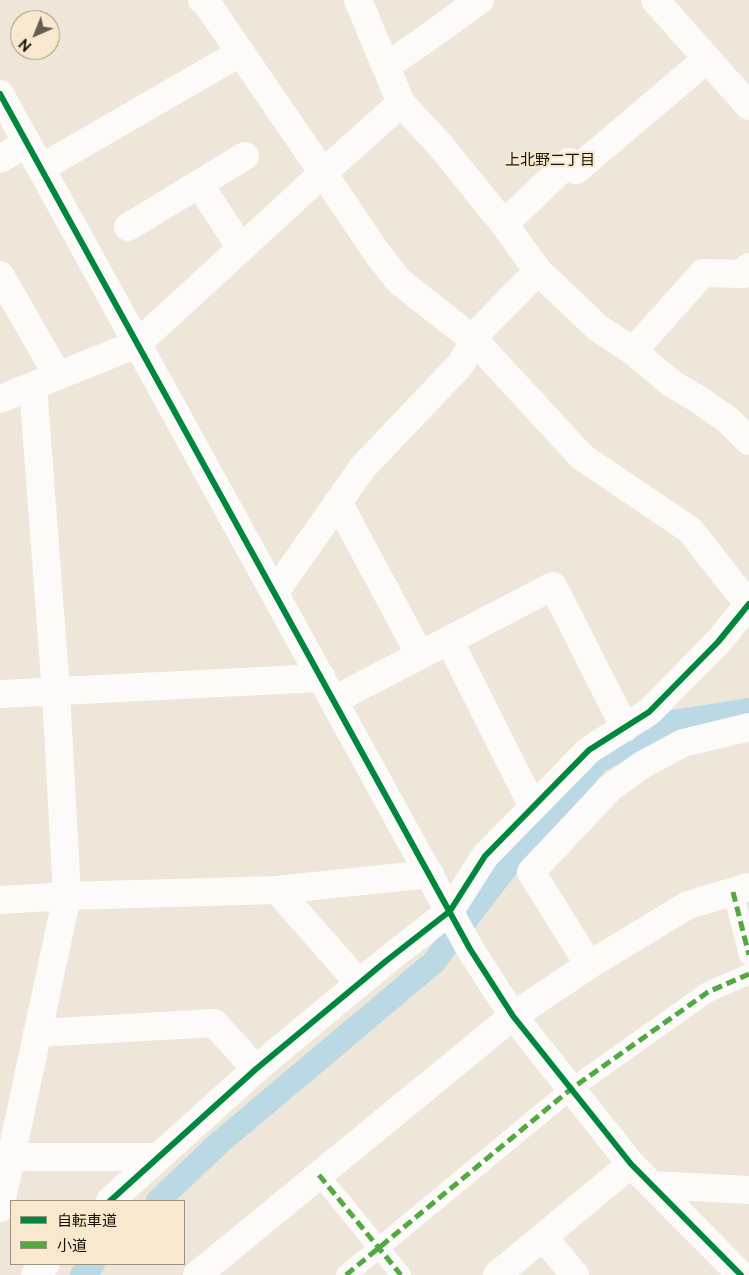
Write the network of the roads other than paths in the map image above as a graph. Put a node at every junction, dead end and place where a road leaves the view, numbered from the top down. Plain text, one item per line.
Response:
1 (202, 0) edge
2 (358, 0) edge
3 (480, 0) edge
4 (655, 0) edge
5 (240, 53) junction
6 (707, 59) junction
7 (386, 66) junction
8 (0, 94) edge
9 (401, 104) junction
10 (749, 106) edge
11 (27, 143) junction
12 (245, 156) dead end
13 (0, 158) edge
14 (41, 168) junction
15 (323, 173) junction
16 (200, 184) junction
17 (504, 224) junction
18 (128, 227) dead end
19 (241, 248) junction
20 (749, 267) edge
21 (538, 271) junction
22 (0, 275) edge
23 (475, 341) junction
24 (137, 344) junction
25 (633, 351) junction
26 (46, 381) junction
27 (0, 399) edge
28 (749, 441) edge
29 (338, 502) junction
30 (275, 592) junction
31 (749, 605) edge
32 (449, 640) junction
33 (420, 655) junction
34 (328, 689) junction
35 (56, 692) junction
36 (0, 694) edge
37 (749, 727) edge
38 (625, 728) junction
39 (533, 807) junction
40 (430, 874) junction
41 (741, 889) edge
42 (276, 890) junction
43 (67, 896) junction
44 (0, 900) edge
45 (453, 917) junction
46 (749, 955) edge
47 (588, 965) junction
48 (749, 974) edge
49 (360, 983) junction
50 (513, 1016) junction
51 (38, 1033) junction
52 (256, 1069) junction
53 (571, 1089) junction
54 (158, 1157) junction
55 (11, 1158) junction
56 (631, 1164) junction
57 (319, 1175) junction
58 (652, 1185) junction
59 (749, 1190) edge
60 (111, 1200) edge
61 (0, 1208) edge
62 (543, 1237) junction
63 (379, 1248) junction
64 (45, 1265) edge
65 (35, 1275) edge
66 (197, 1275) edge
67 (346, 1275) edge
68 (401, 1275) edge
69 (498, 1275) edge
70 (575, 1275) edge
71 (741, 1275) edge

1 - 5 street
2 - 7 street
3 - 7 street
4 - 6 street
5 - 14 street
5 - 15 street
6 - 10 street
6 - 17 street
7 - 9 street
8 - 11 street
9 - 15 street
9 - 17 street
11 - 13 street
11 - 14 street
12 - 16 street
14 - 24 street
15 - 19 street
15 - 23 street
16 - 18 street
16 - 19 street
17 - 21 street
19 - 24 street
20 - 25 street
21 - 23 street
21 - 25 street
22 - 26 street
23 - 29 street
23 - 31 street
24 - 26 street
24 - 30 street
25 - 28 street
26 - 27 street
26 - 35 street
29 - 30 street
29 - 33 street
30 - 34 street
31 - 38 street
32 - 33 street
32 - 38 street
32 - 39 street
33 - 34 street
34 - 35 street
34 - 40 street
35 - 36 street
35 - 43 street
37 - 47 street
38 - 39 street
39 - 45 street
40 - 42 street
40 - 45 street
41 - 46 street
41 - 47 street
42 - 43 street
42 - 49 street
43 - 44 street
43 - 51 street
45 - 49 street
45 - 50 street
47 - 50 street
48 - 53 street
49 - 52 street
50 - 53 street
50 - 57 street
51 - 52 street
51 - 55 street
52 - 54 street
53 - 56 street
53 - 63 street
54 - 55 street
54 - 60 street
55 - 61 street
56 - 58 street
56 - 62 street
57 - 63 street
57 - 66 street
58 - 59 street
58 - 71 street
62 - 69 street
62 - 70 street
63 - 67 street
63 - 68 street
64 - 65 street

